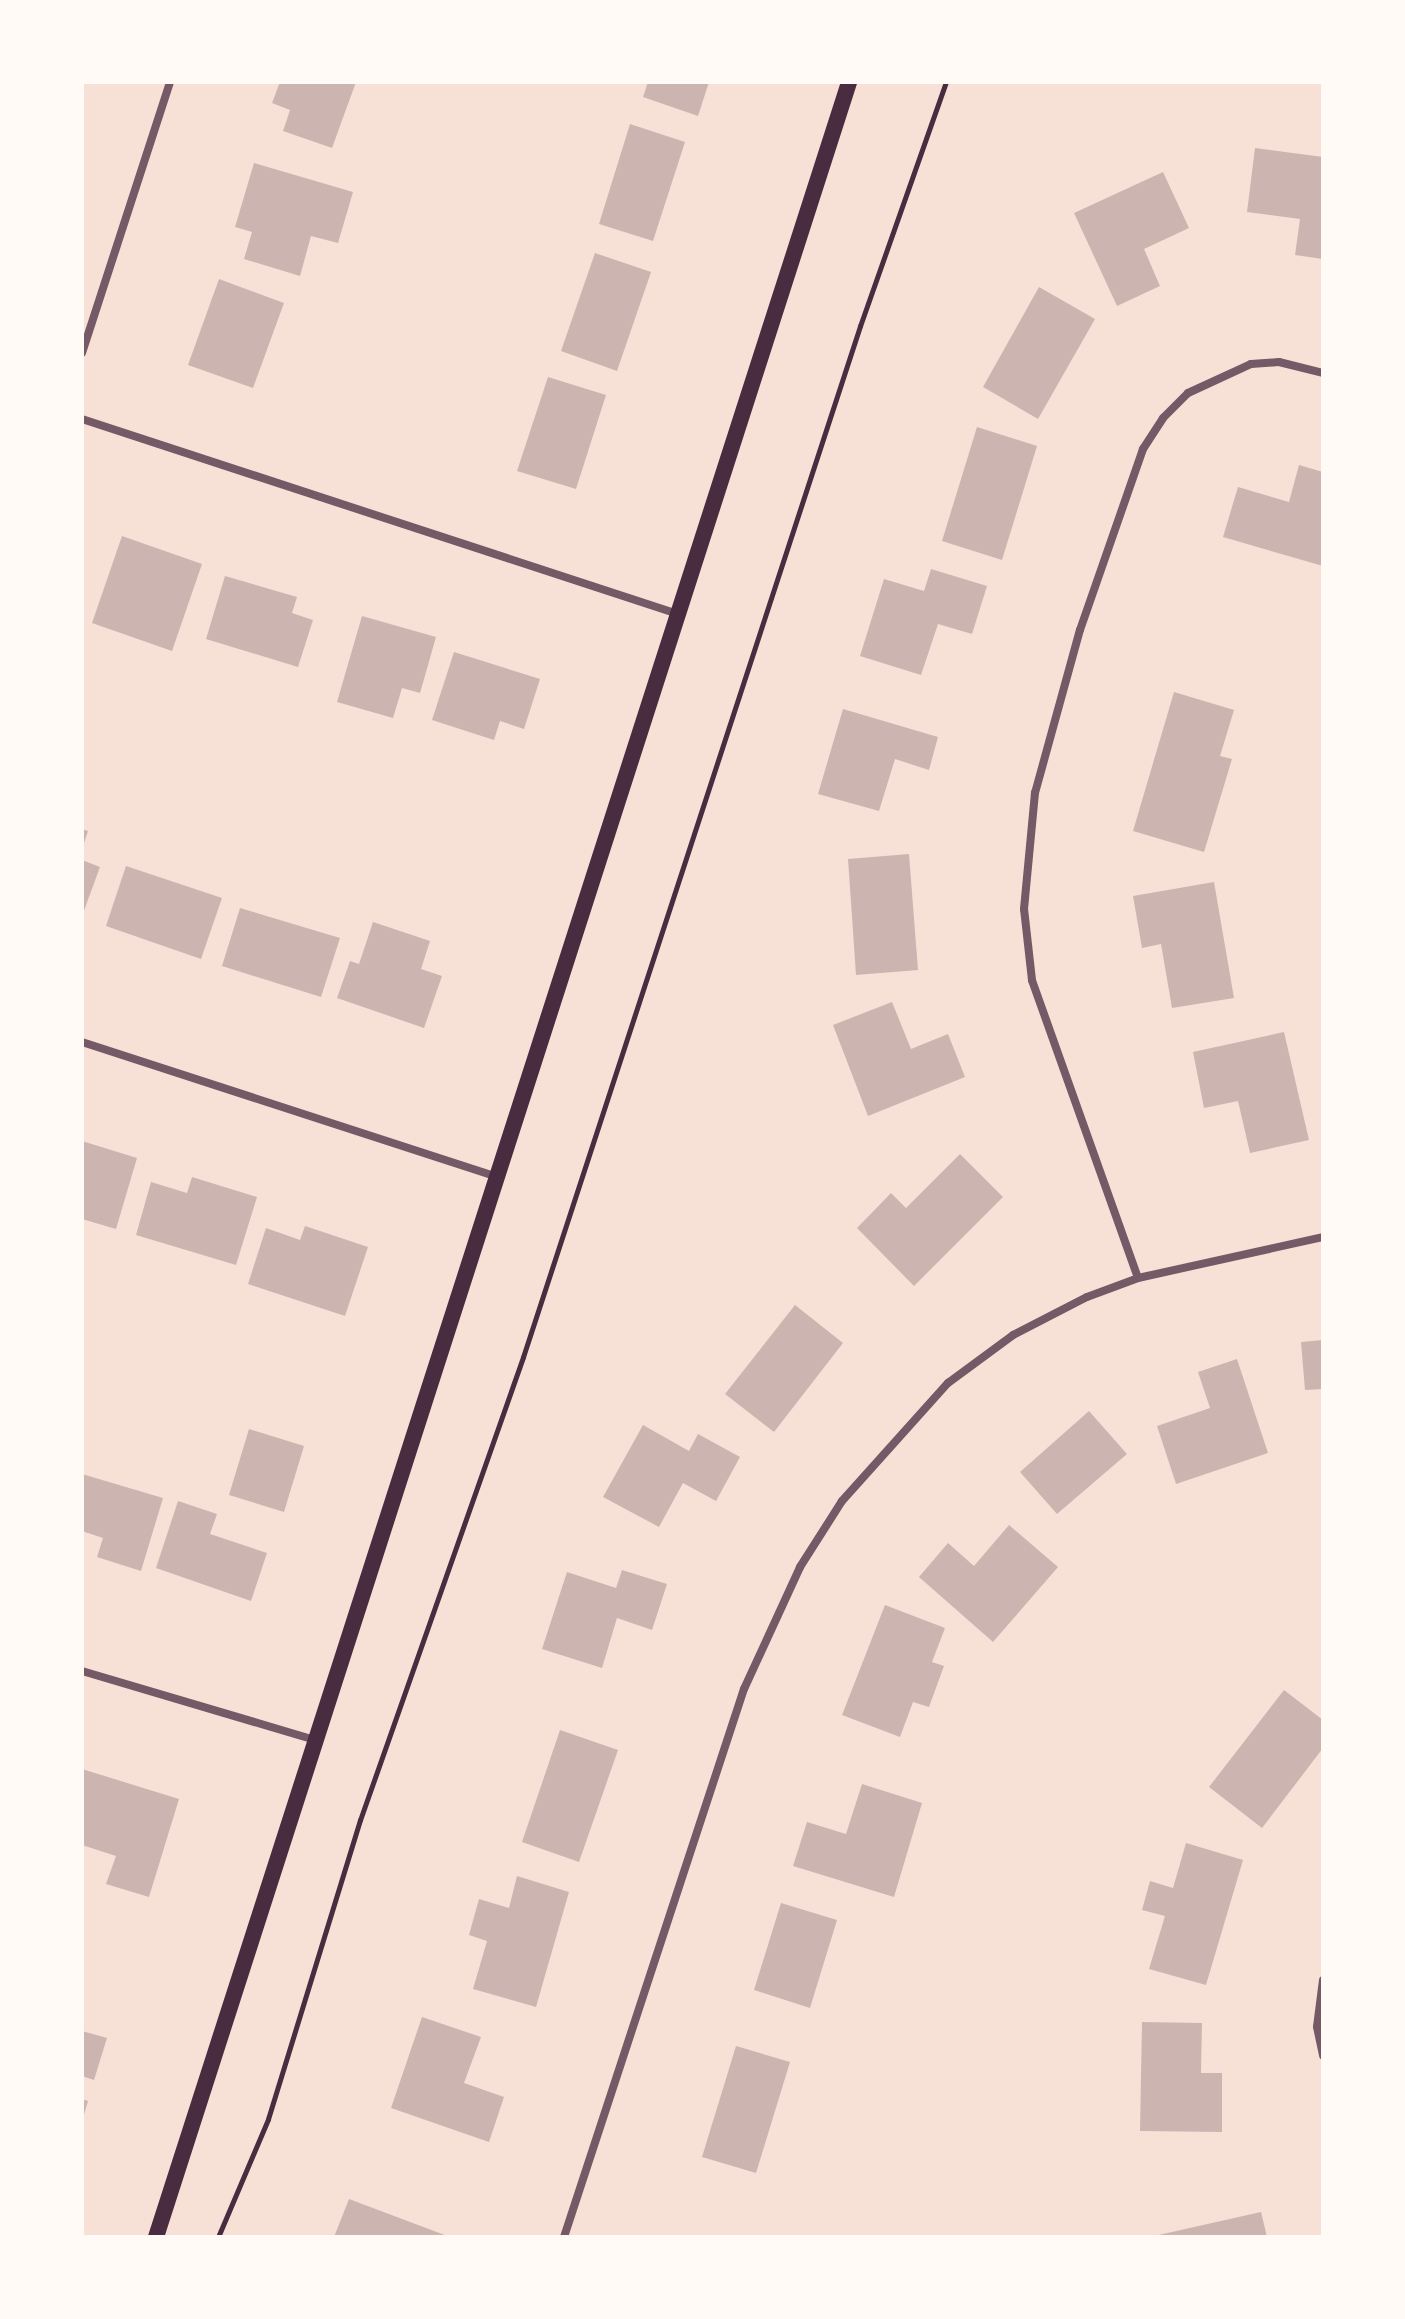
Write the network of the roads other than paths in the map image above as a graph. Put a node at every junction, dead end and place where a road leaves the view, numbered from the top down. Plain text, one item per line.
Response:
1 (170, 82) edge
2 (849, 82) edge
3 (82, 353) edge
4 (1323, 373) edge
5 (82, 419) edge
6 (680, 615) junction
7 (82, 1042) edge
8 (498, 1177) junction
9 (1323, 1237) edge
10 (1138, 1278) junction
11 (82, 1671) edge
12 (316, 1740) junction
13 (1323, 1980) edge
14 (1323, 2055) edge
15 (156, 2237) edge
16 (564, 2237) edge

1 - 3 street
2 - 6 main road
4 - 10 street
5 - 6 street
6 - 8 main road
7 - 8 street
8 - 12 main road
9 - 10 street
10 - 16 street
11 - 12 street
12 - 15 main road
13 - 14 street

